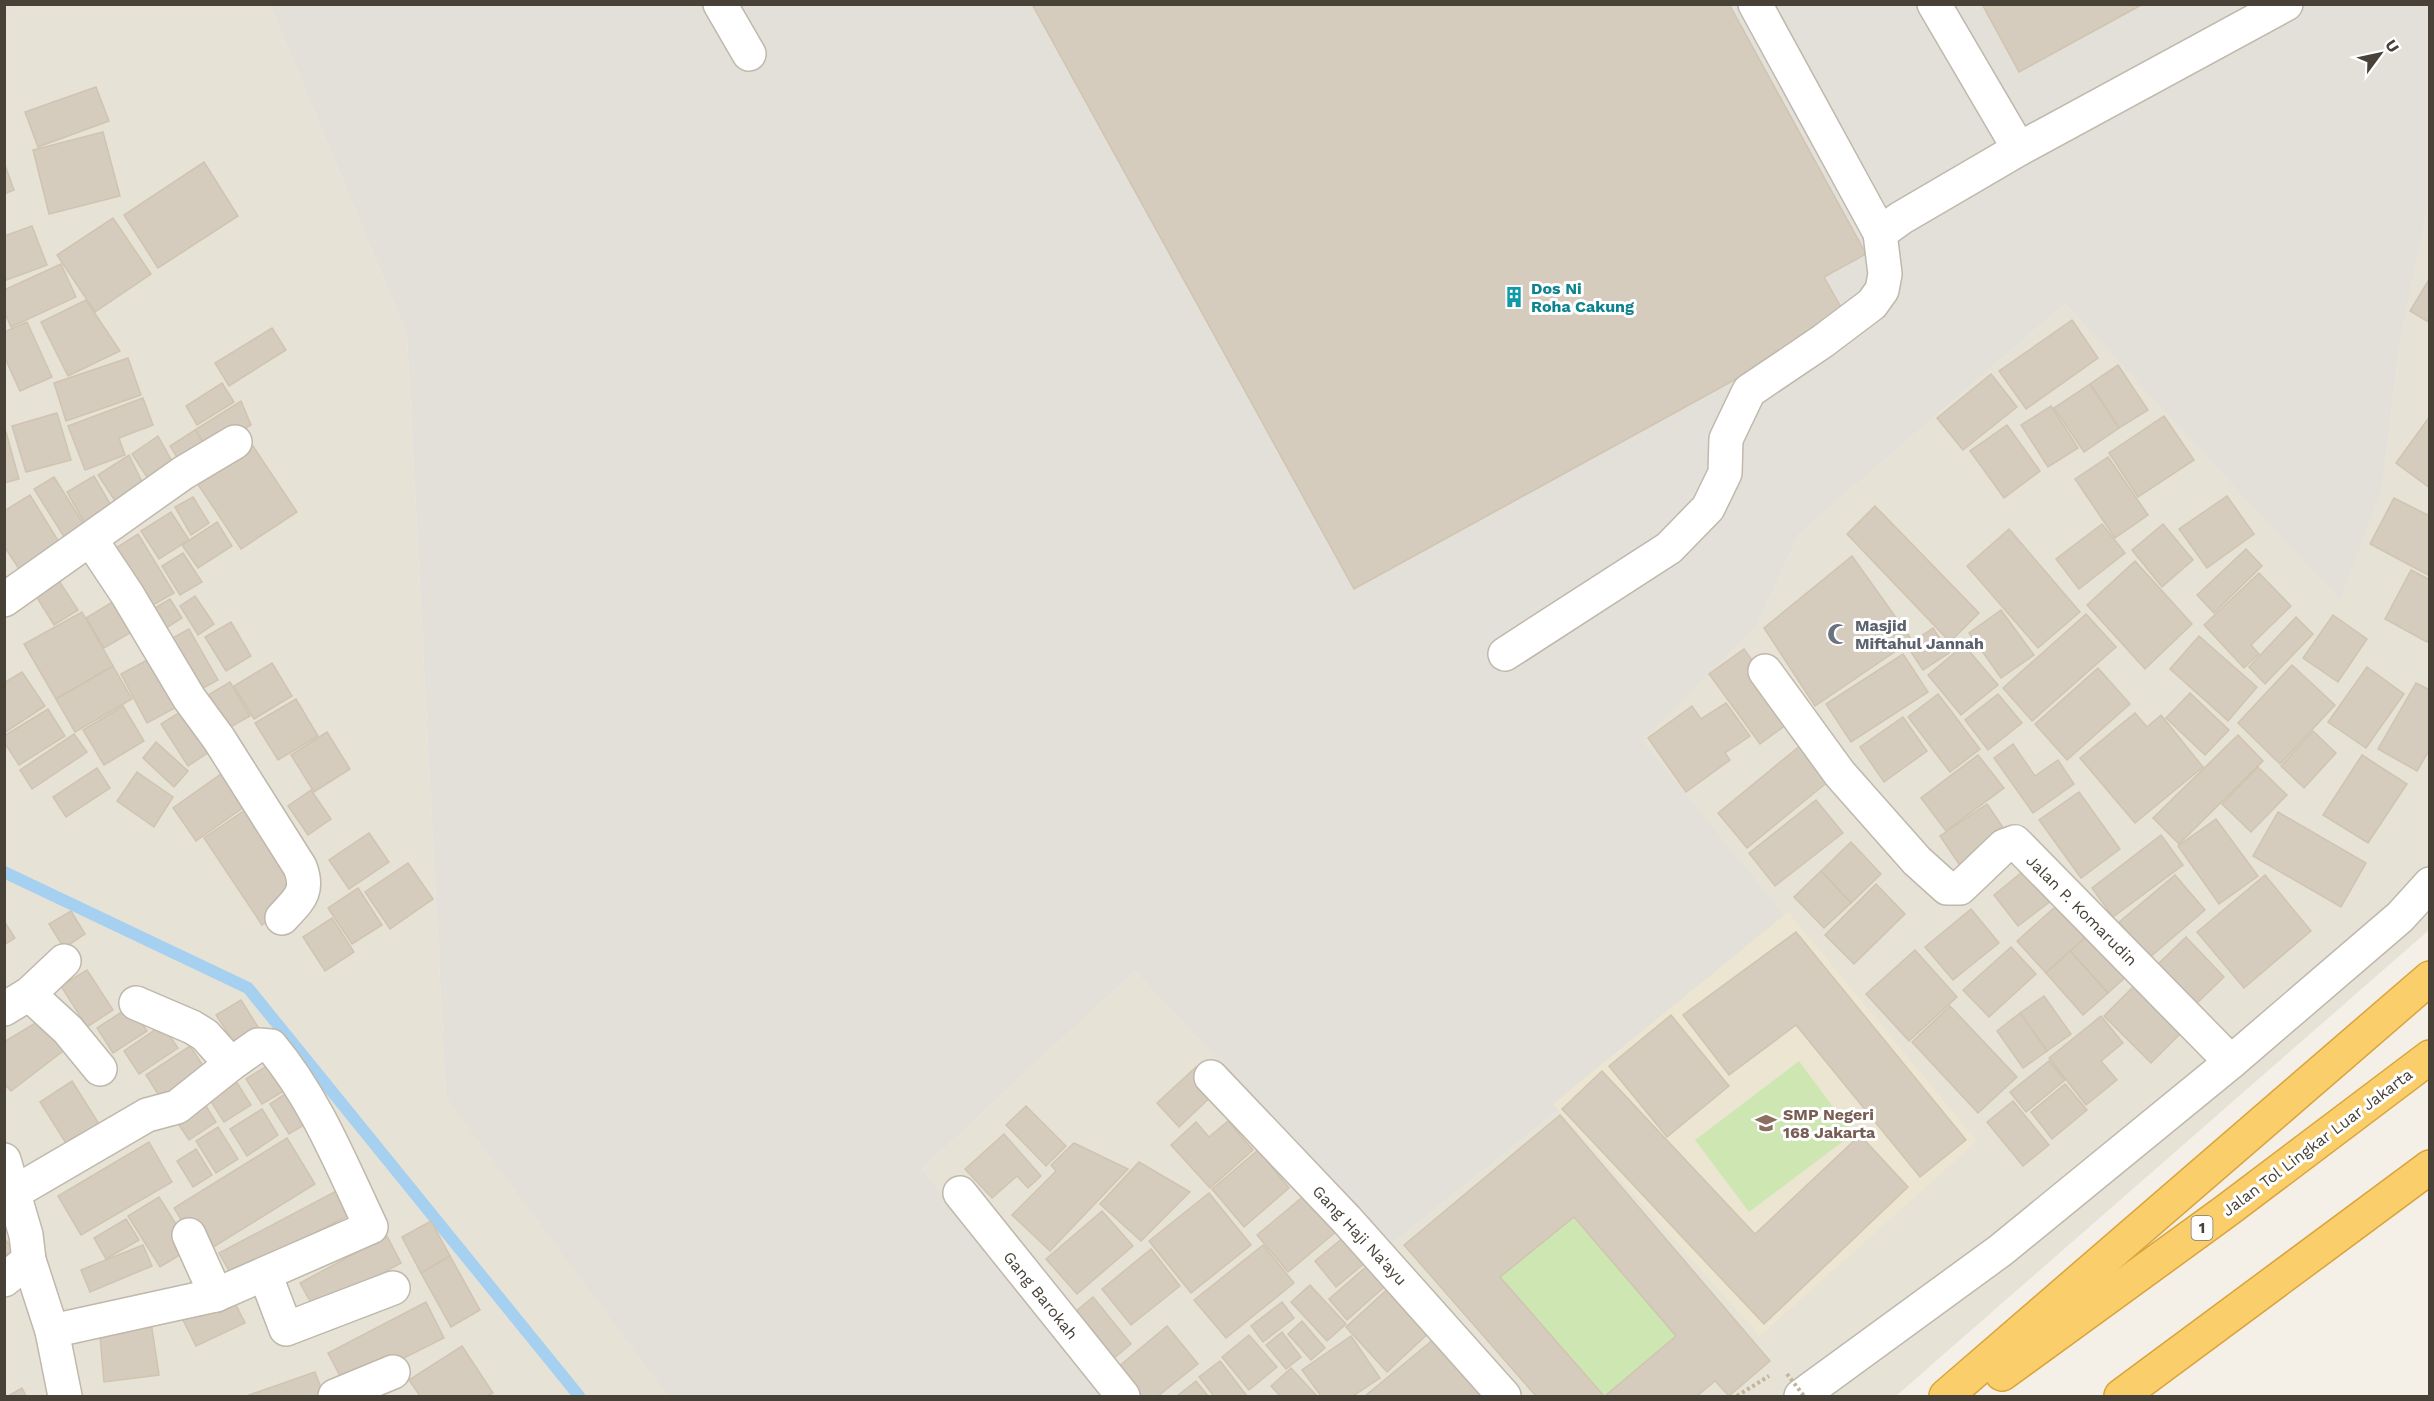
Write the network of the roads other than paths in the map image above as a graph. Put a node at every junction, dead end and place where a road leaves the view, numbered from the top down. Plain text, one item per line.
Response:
1 (720, 4) edge
2 (1755, 4) edge
3 (1934, 4) edge
4 (2286, 4) edge
5 (749, 54) dead end
6 (2019, 149) junction
7 (1880, 233) junction
8 (235, 442) dead end
9 (91, 540) junction
10 (4, 600) edge
11 (1505, 654) dead end
12 (1765, 671) dead end
13 (2430, 884) edge
14 (282, 918) dead end
15 (64, 961) dead end
16 (2430, 978) edge
17 (17, 1002) edge
18 (136, 1004) dead end
19 (2430, 1058) edge
20 (2230, 1062) junction
21 (231, 1064) junction
22 (100, 1069) dead end
23 (1211, 1077) dead end
24 (4, 1160) edge
25 (2430, 1167) edge
26 (15, 1192) junction
27 (960, 1193) dead end
28 (189, 1235) dead end
29 (17, 1270) edge
30 (265, 1274) junction
31 (393, 1288) dead end
32 (216, 1295) junction
33 (52, 1331) junction
34 (393, 1372) dead end
35 (1797, 1389) edge
36 (64, 1396) edge
37 (336, 1396) edge
38 (1123, 1396) edge
39 (1504, 1396) edge
40 (1946, 1396) edge
41 (1972, 1396) edge
42 (2121, 1396) edge

1 - 5 street
2 - 7 street
3 - 6 street
4 - 6 street
6 - 7 street
7 - 11 street
8 - 9 street
9 - 10 street
9 - 14 street
12 - 20 street, Jalan P. Komarudin
13 - 20 street
15 - 17 street
16 - 40 highway
17 - 22 street
18 - 21 street
19 - 41 highway, Jalan Tol Lingkar Luar Jakarta / 1
20 - 35 street
21 - 26 street
21 - 30 street
23 - 39 street, Gang Haji Na'ayu
24 - 26 street
25 - 42 highway
26 - 29 street
27 - 38 street, Gang Barokah
28 - 32 street
29 - 33 street
30 - 31 street
30 - 32 street
32 - 33 street
33 - 36 street
34 - 37 street

